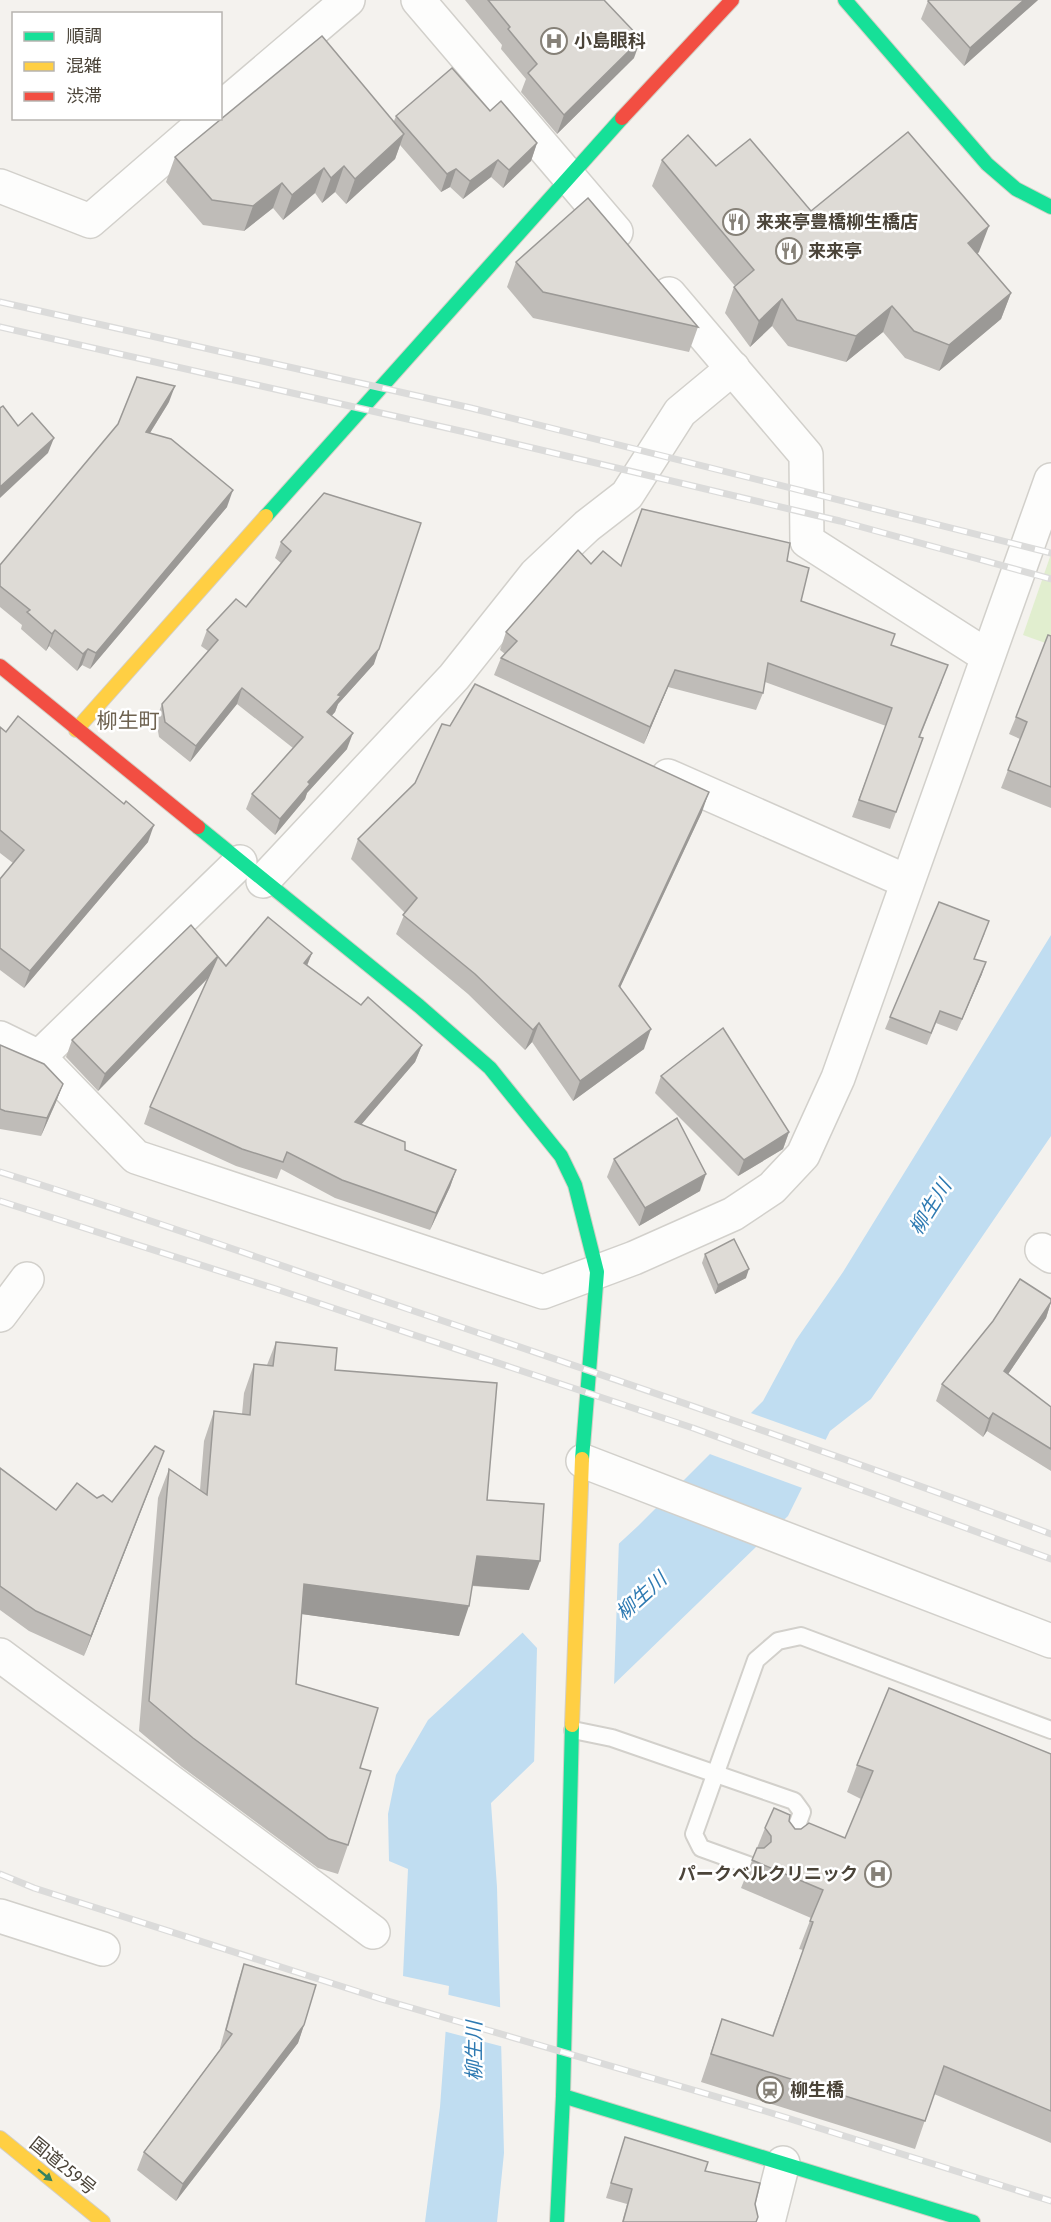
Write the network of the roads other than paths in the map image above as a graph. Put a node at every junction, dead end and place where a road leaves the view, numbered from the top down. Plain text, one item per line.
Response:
1 (348, 0) edge
2 (418, 0) edge
3 (732, 0) edge
4 (845, 0) edge
5 (222, 107) edge
6 (207, 120) edge
7 (567, 176) junction
8 (0, 186) edge
9 (1051, 207) edge
10 (733, 368) junction
11 (1051, 480) edge
12 (987, 656) junction
13 (0, 666) edge
14 (454, 677) junction
15 (486, 692) edge
16 (76, 730) junction
17 (646, 766) edge
18 (252, 872) junction
19 (906, 882) junction
20 (0, 1038) edge
21 (39, 1057) junction
22 (597, 1272) junction
23 (27, 1279) dead end
24 (0, 1315) edge
25 (583, 1461) junction
26 (1051, 1641) edge
27 (0, 1655) edge
28 (574, 1728) junction
29 (1051, 1730) edge
30 (715, 1774) junction
31 (789, 1847) edge
32 (751, 1866) dead end
33 (0, 1916) edge
34 (373, 1932) dead end
35 (103, 1949) dead end
36 (563, 2096) junction
37 (0, 2138) edge
38 (783, 2163) junction
39 (103, 2222) edge
40 (557, 2222) edge
41 (768, 2222) edge
42 (973, 2222) edge

1 - 5 street
2 - 7 street
3 - 7 main road
4 - 9 main road
6 - 8 street
7 - 10 street
7 - 16 main road
10 - 12 street
10 - 14 street
11 - 12 street
12 - 19 street
13 - 16 main road
14 - 15 street
14 - 18 street
16 - 18 main road
17 - 19 street
18 - 21 street
18 - 22 main road
19 - 22 street
20 - 21 street
21 - 22 street
22 - 25 main road
23 - 24 street
25 - 26 street
25 - 28 main road
27 - 34 street
28 - 30 lane
28 - 36 main road
29 - 30 lane
30 - 31 lane
30 - 32 lane
33 - 35 street
36 - 38 main road
36 - 40 main road
37 -> 39 main road, 国道259号
38 - 41 street
38 - 42 main road

